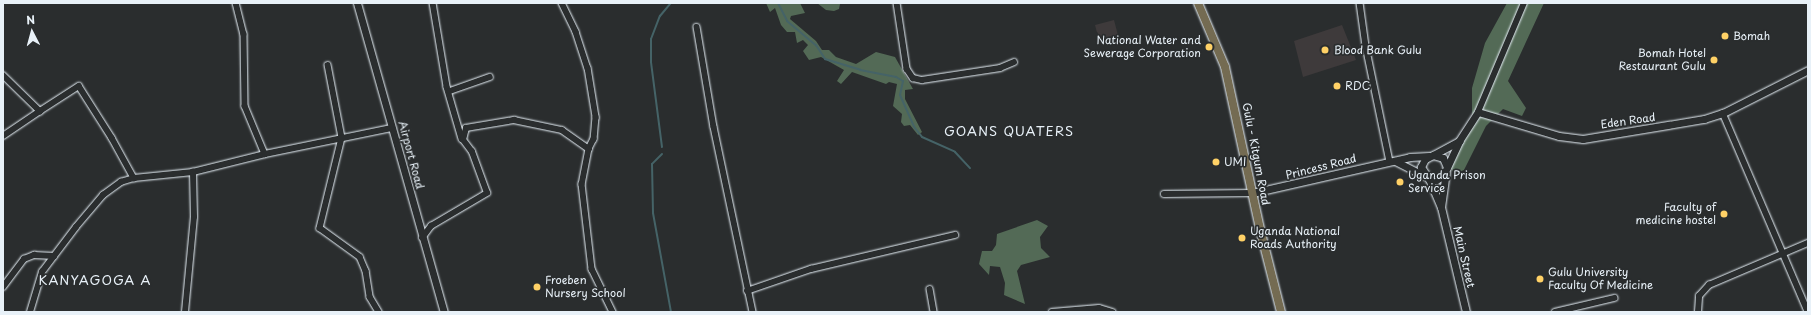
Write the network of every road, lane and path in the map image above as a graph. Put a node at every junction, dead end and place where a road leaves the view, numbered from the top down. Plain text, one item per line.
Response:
1 (236, 3) edge
2 (357, 3) edge
3 (433, 3) edge
4 (562, 3) edge
5 (897, 3) edge
6 (1198, 3) edge
7 (1360, 3) edge
8 (1524, 3) edge
9 (697, 27) dead end
10 (1014, 62) dead end
11 (328, 65) dead end
12 (1808, 70) edge
13 (3, 75) edge
14 (490, 77) dead end
15 (450, 91) junction
16 (40, 111) junction
17 (1478, 112) junction
18 (1723, 113) junction
19 (392, 128) junction
20 (3, 136) edge
21 (342, 138) junction
22 (463, 140) junction
23 (1460, 141) junction
24 (589, 149) junction
25 (265, 154) junction
26 (1431, 155) junction
27 (1393, 162) junction
28 (1446, 170) junction
29 (193, 172) junction
30 (1427, 177) junction
31 (134, 178) junction
32 (1252, 193) junction
33 (1164, 194) dead end
34 (1441, 207) junction
35 (955, 235) dead end
36 (422, 238) junction
37 (1808, 243) edge
38 (1783, 254) junction
39 (54, 256) junction
40 (3, 287) edge
41 (930, 289) dead end
42 (747, 291) junction
43 (1614, 298) dead end
44 (1808, 311) edge
45 (30, 312) edge
46 (185, 312) edge
47 (379, 312) edge
48 (444, 312) edge
49 (613, 312) edge
50 (753, 312) edge
51 (934, 312) edge
52 (1052, 312) edge
53 (1112, 312) edge
54 (1281, 312) edge
55 (1466, 312) edge
56 (1555, 312) edge
57 (1698, 312) edge

1 - 25 street
2 - 19 street, Airport Road
3 - 15 street
4 - 24 street
5 - 10 street
6 - 32 main road, Gulu - Kitgum Road
7 - 27 street
8 - 17 street
9 - 42 street
11 - 21 street
12 - 18 street, Eden Road
13 - 16 street
14 - 15 street
15 - 22 street
16 - 20 street
16 - 31 street
17 - 18 street, Eden Road
17 - 23 street
18 - 38 street
19 - 21 street
19 - 36 street, Airport Road
21 - 25 street
21 - 47 street
22 - 24 street
22 - 36 street
23 - 26 street, Princess Road
23 - 28 street
24 - 49 street
25 - 29 street
26 - 27 street, Princess Road
26 - 28 street
26 - 30 street
27 - 30 street
27 - 32 street, Princess Road
28 - 30 street
28 - 34 street
29 - 31 street
29 - 46 street
30 - 34 street
31 - 39 street
32 - 33 street
32 - 54 main road, Gulu - Kitgum Road
34 - 55 street, Main Street
35 - 42 street
36 - 48 street, Airport Road
37 - 38 street
38 - 44 street
38 - 57 street
39 - 40 street
39 - 45 street
41 - 51 street
42 - 50 street
43 - 56 street
52 - 53 street

